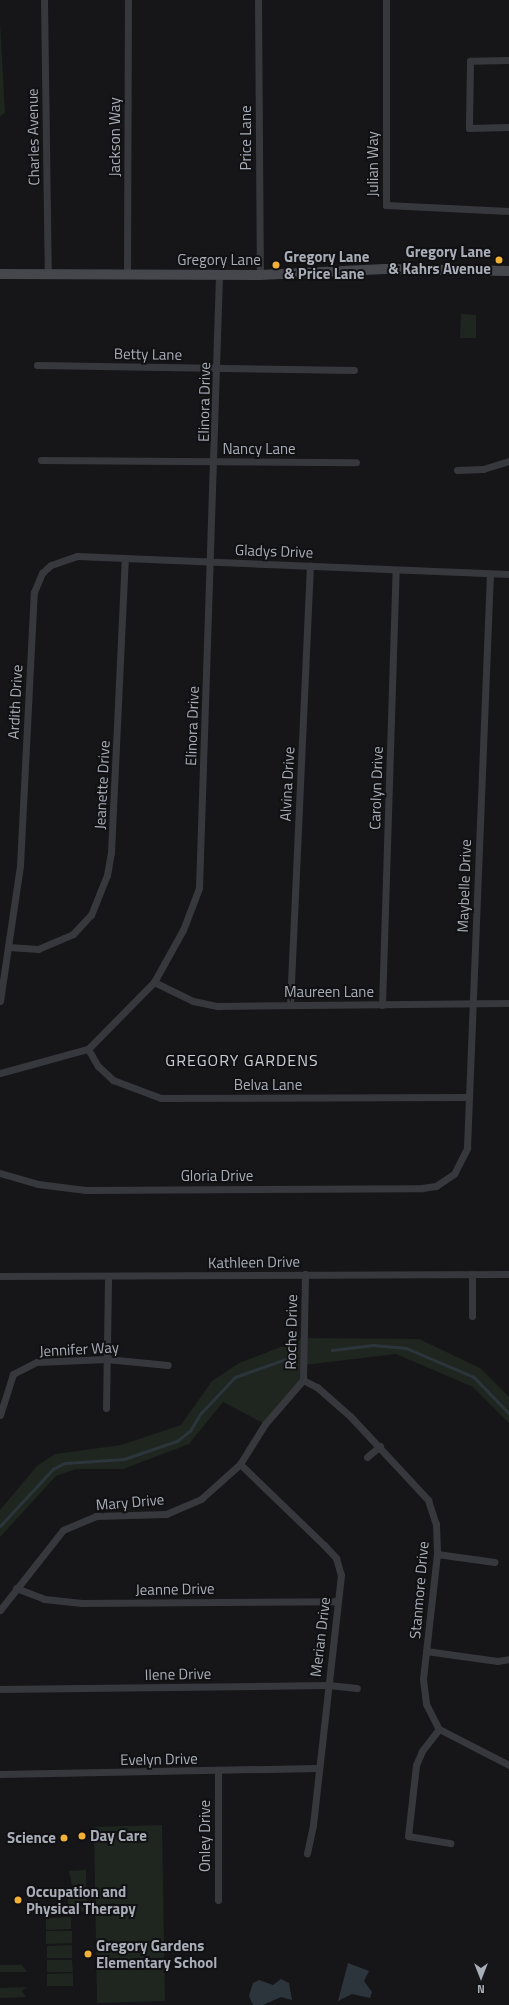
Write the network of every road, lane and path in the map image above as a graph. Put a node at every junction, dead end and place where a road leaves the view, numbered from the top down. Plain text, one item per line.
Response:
1 (44, 0) edge
2 (128, 0) edge
3 (258, 0) edge
4 (386, 0) edge
5 (509, 60) edge
6 (509, 127) edge
7 (509, 211) edge
8 (509, 271) edge
9 (48, 273) junction
10 (0, 274) edge
11 (127, 274) junction
12 (220, 275) junction
13 (260, 276) junction
14 (37, 365) dead end
15 (217, 369) junction
16 (354, 370) dead end
17 (41, 460) dead end
18 (216, 461) junction
19 (509, 461) edge
20 (356, 462) dead end
21 (457, 470) dead end
22 (125, 558) junction
23 (212, 562) junction
24 (310, 565) junction
25 (396, 571) junction
26 (42, 573) joint
27 (490, 574) junction
28 (509, 574) edge
29 (8, 947) junction
30 (154, 982) junction
31 (0, 1001) edge
32 (509, 1003) edge
33 (290, 1005) junction
34 (382, 1005) junction
35 (472, 1005) junction
36 (88, 1049) junction
37 (0, 1073) edge
38 (468, 1097) junction
39 (0, 1173) edge
40 (436, 1186) joint
41 (305, 1274) junction
42 (472, 1274) junction
43 (509, 1274) edge
44 (0, 1276) edge
45 (108, 1278) junction
46 (472, 1316) dead end
47 (106, 1359) junction
48 (168, 1365) dead end
49 (303, 1380) junction
50 (106, 1408) dead end
51 (0, 1415) edge
52 (380, 1446) junction
53 (367, 1457) dead end
54 (240, 1464) junction
55 (437, 1554) junction
56 (494, 1562) dead end
57 (16, 1588) junction
58 (337, 1601) junction
59 (0, 1610) edge
60 (426, 1651) junction
61 (509, 1659) edge
62 (328, 1685) junction
63 (0, 1688) edge
64 (357, 1688) dead end
65 (439, 1729) junction
66 (509, 1765) edge
67 (318, 1768) junction
68 (218, 1771) junction
69 (0, 1774) edge
70 (450, 1843) dead end
71 (307, 1853) dead end
72 (218, 1900) dead end

1 - 9 street, Charles Avenue
2 - 11 street, Jackson Way
3 - 13 street, Price Lane
4 - 7 street, Julian Way
5 - 6 street
8 - 13 main road, Gregory Lane
9 - 10 main road, Gregory Lane
9 - 11 main road, Gregory Lane
11 - 12 main road, Gregory Lane
12 - 13 main road, Gregory Lane
12 - 15 street, Elinora Drive
14 - 15 street, Betty Lane
15 - 16 street, Betty Lane
15 - 18 street, Elinora Drive
17 - 18 street, Nancy Lane
18 - 20 street, Nancy Lane
18 - 23 street, Elinora Drive
19 - 21 street
22 - 23 street, Gladys Drive
22 - 26 street, Gladys Drive
22 - 29 street, Jeanette Drive
23 - 24 street, Gladys Drive
23 - 30 street, Elinora Drive
24 - 25 street, Gladys Drive
24 - 33 street, Alvina Drive
25 - 27 street, Gladys Drive
25 - 34 street, Carolyn Drive
26 - 29 street, Ardith Drive
27 - 28 street, Gladys Drive
27 - 35 street, Maybelle Drive
29 - 31 street, Ardith Drive
30 - 33 street, Maureen Lane
30 - 36 street, Elinora Drive
32 - 35 street, Maureen Lane
33 - 34 street, Maureen Lane
34 - 35 street, Maureen Lane
35 - 38 street, Maybelle Drive
36 - 37 street
36 - 38 street, Belva Lane
38 - 40 street, Maybelle Drive
39 - 40 street, Gloria Drive
41 - 42 street, Kathleen Drive
41 - 45 street, Kathleen Drive
41 - 49 street, Roche Drive
42 - 43 street, Kathleen Drive
42 - 46 street
44 - 45 street, Kathleen Drive
45 - 47 street
47 - 48 street, Jennifer Way
47 - 50 street
47 - 51 street, Jennifer Way
49 - 52 street, Stanmore Drive
49 - 54 street, Roche Drive
52 - 53 street
52 - 55 street, Stanmore Drive
54 - 57 street, Mary Drive
54 - 58 street, Merian Drive
55 - 56 street
55 - 60 street, Stanmore Drive
57 - 58 street, Jeanne Drive
57 - 59 street, Mary Drive
58 - 62 street, Merian Drive
60 - 61 street
60 - 65 street, Stanmore Drive
62 - 63 street, Ilene Drive
62 - 64 street, Ilene Drive
62 - 67 street, Merian Drive
65 - 66 street
65 - 70 street
67 - 68 street, Evelyn Drive
67 - 71 street, Merian Drive
68 - 69 street, Evelyn Drive
68 - 72 street, Onley Drive

